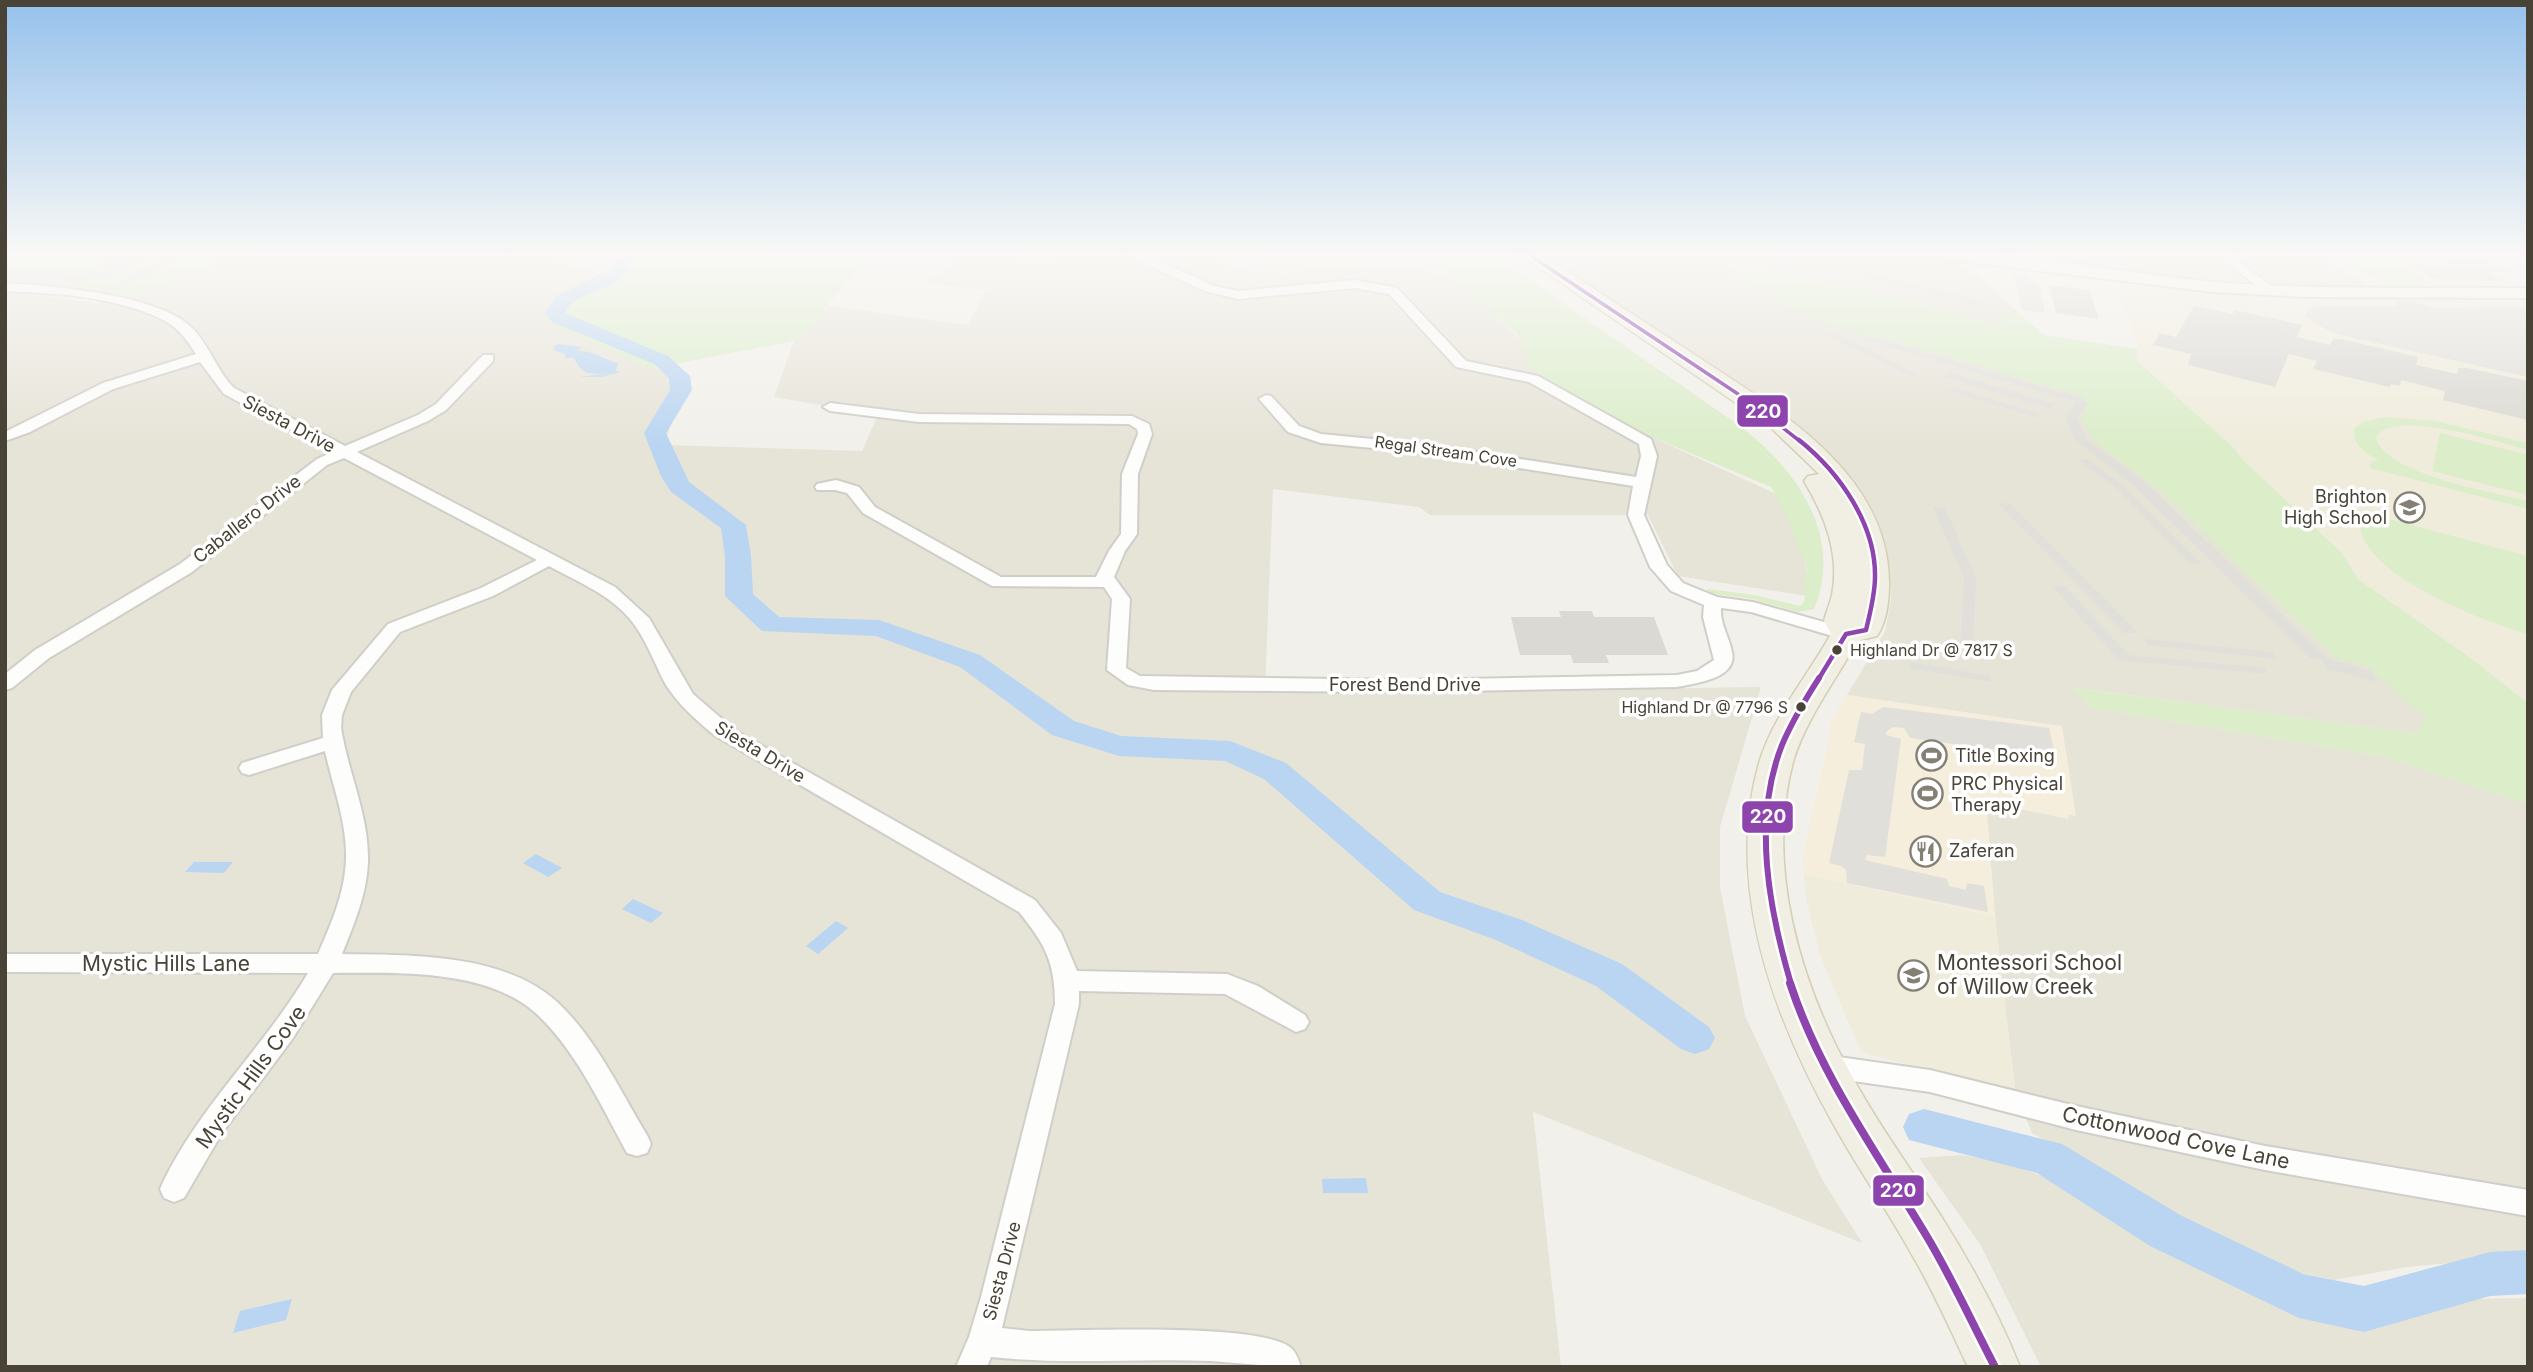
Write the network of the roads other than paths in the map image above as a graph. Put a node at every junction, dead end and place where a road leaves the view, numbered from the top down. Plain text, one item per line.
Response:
1 (166, 318) edge
2 (1418, 318) edge
3 (1604, 318) edge
4 (1624, 318) edge
5 (202, 357) junction
6 (488, 358) dead end
7 (1266, 399) dead end
8 (830, 407) dead end
9 (5, 437) edge
10 (343, 452) junction
11 (1641, 483) junction
12 (823, 487) dead end
13 (549, 560) junction
14 (1107, 582) junction
15 (1713, 602) junction
16 (1846, 634) junction
17 (5, 684) edge
18 (332, 742) junction
19 (248, 768) dead end
20 (5, 963) edge
21 (327, 965) junction
22 (1068, 981) junction
23 (1296, 1022) dead end
24 (1825, 1066) junction
25 (637, 1144) dead end
26 (174, 1189) dead end
27 (2528, 1203) edge
28 (977, 1354) edge
29 (1286, 1367) edge
30 (1995, 1367) edge

1 - 5 street, Siesta Drive
2 - 11 street
3 - 16 main road
4 - 16 main road
5 - 9 street
5 - 10 street, Siesta Drive
6 - 10 street, Caballero Drive
7 - 11 street, Regal Stream Cove
8 - 14 street
10 - 13 street, Siesta Drive
10 - 17 street, Caballero Drive
11 - 15 street
12 - 14 street
13 - 18 street, Mystic Hills Cove
13 - 22 street, Siesta Drive
14 - 15 street, Forest Bend Drive
15 - 16 street
16 - 24 main road
18 - 19 street
18 - 21 street, Mystic Hills Cove
20 - 21 street, Mystic Hills Lane
21 - 25 street, Mystic Hills Lane
21 - 26 street, Mystic Hills Cove
22 - 23 street
22 - 28 street, Siesta Drive
24 - 27 street, Cottonwood Cove Lane
24 - 30 main road
28 - 29 street

